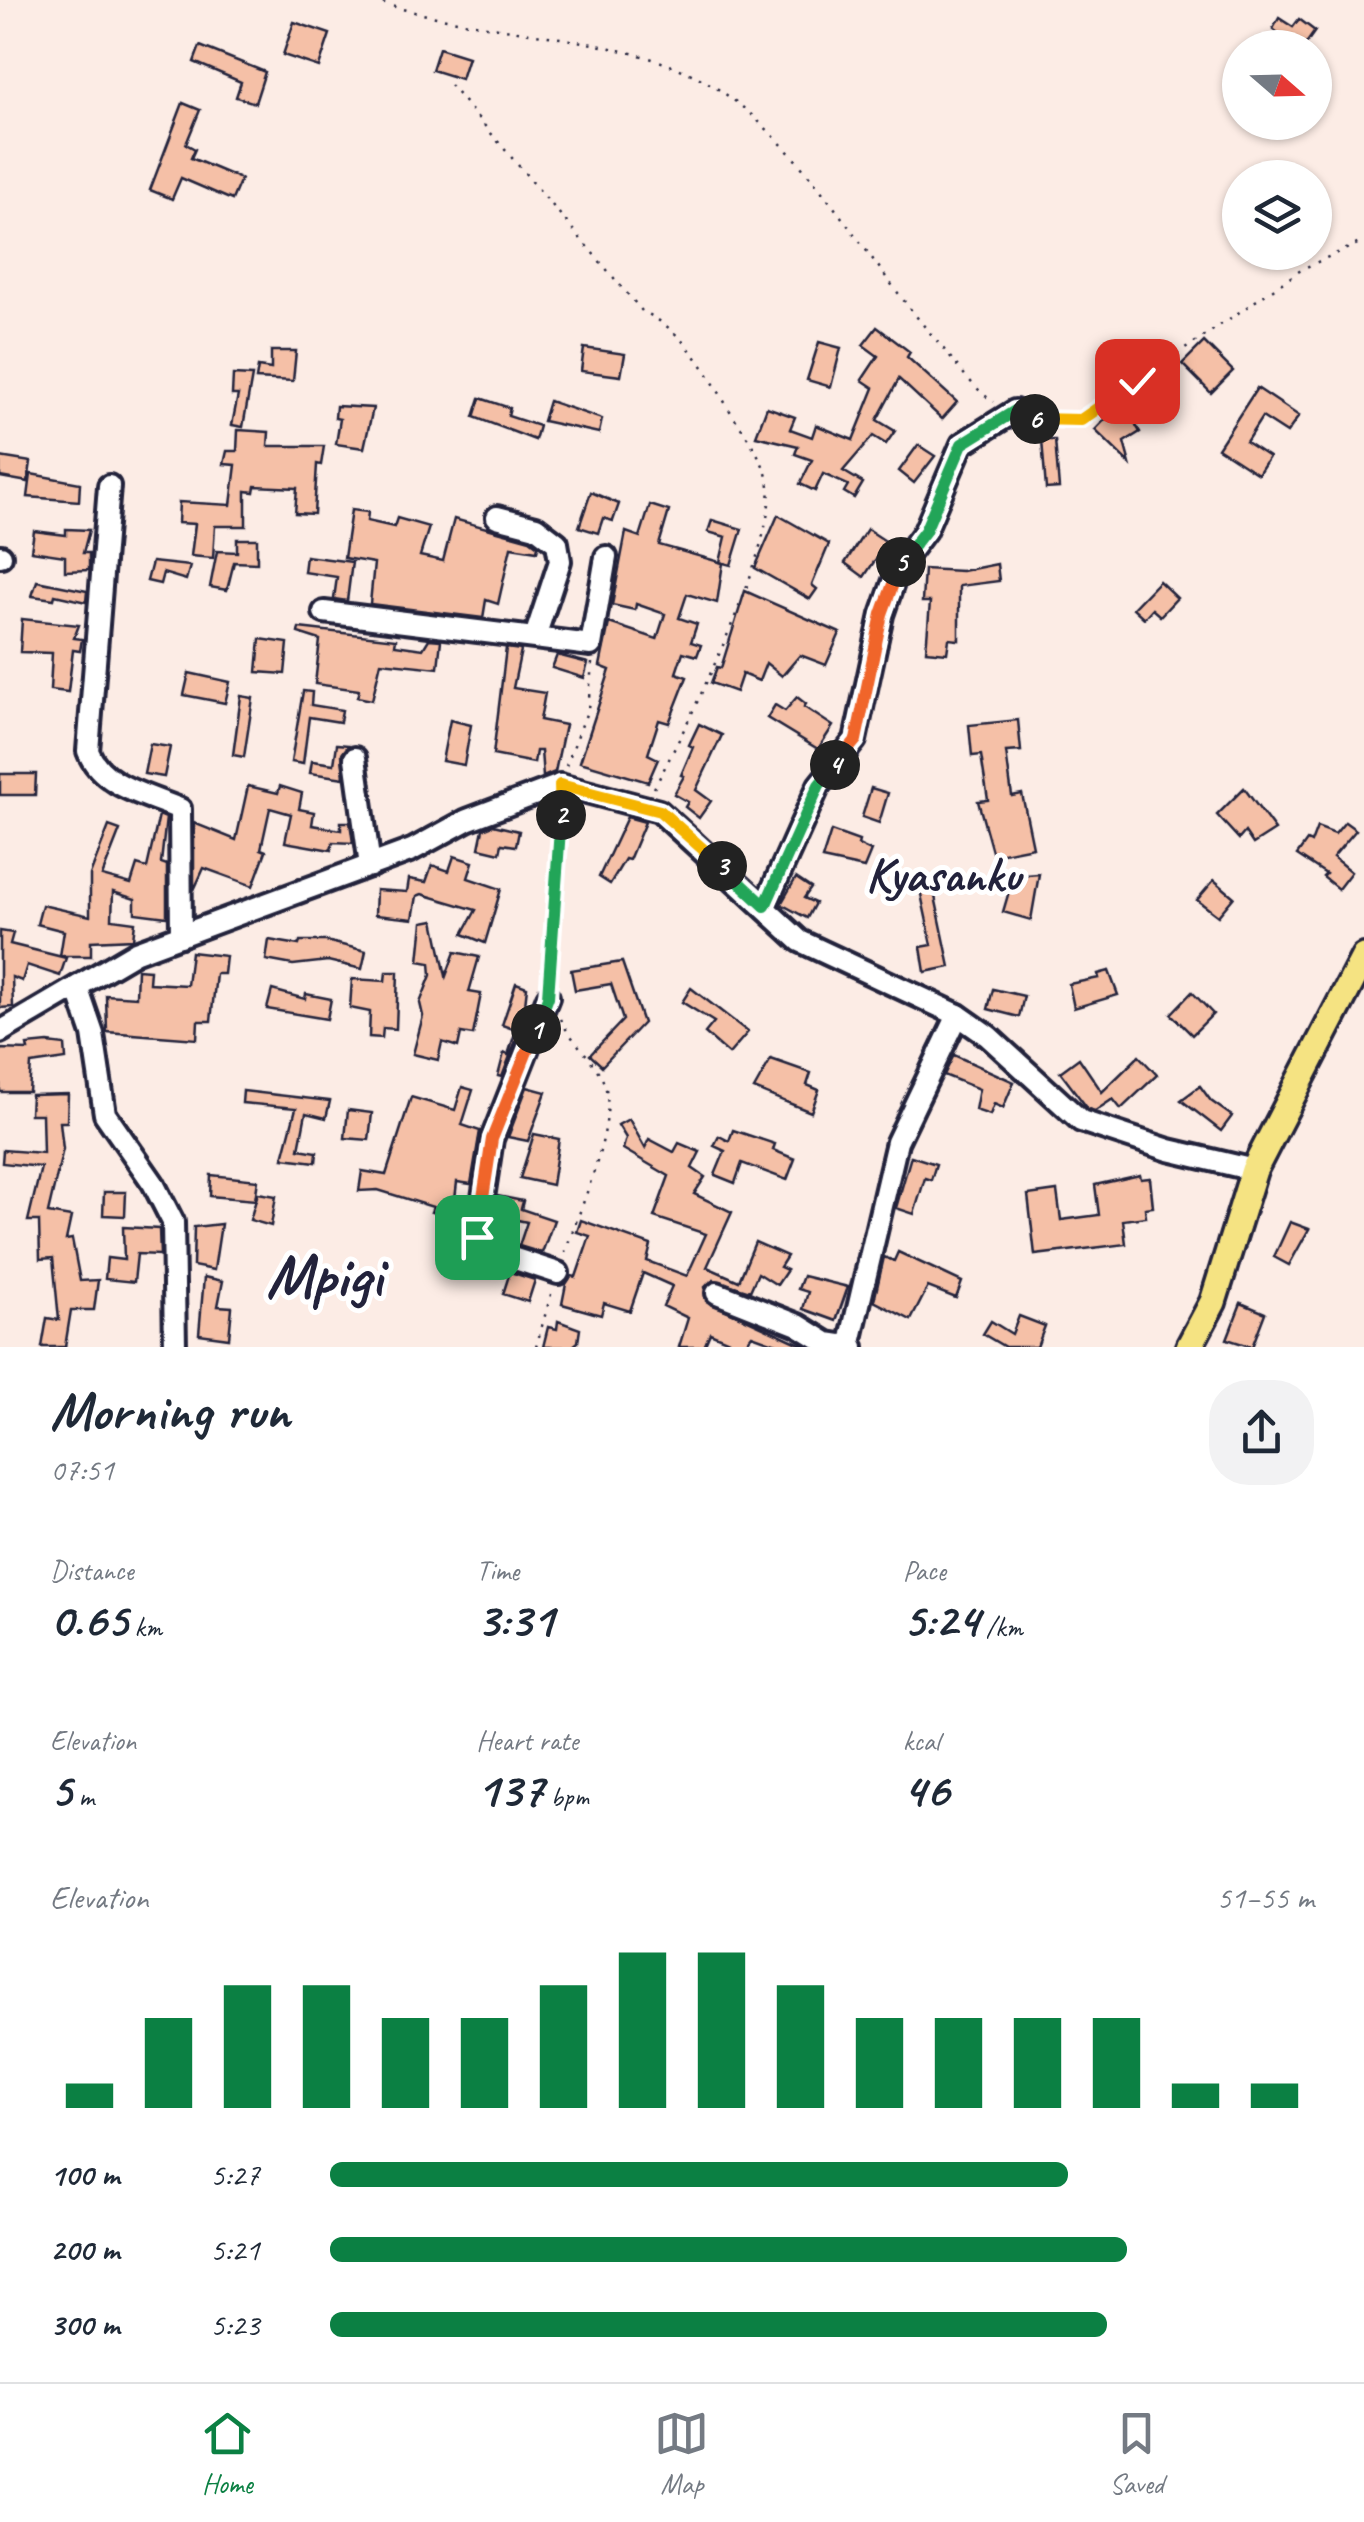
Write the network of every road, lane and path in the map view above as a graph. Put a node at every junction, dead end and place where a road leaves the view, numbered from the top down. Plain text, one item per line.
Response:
1 (373, 0) edge
2 (450, 85) dead end
3 (1364, 241) edge
4 (1015, 411) junction
5 (109, 486) dead end
6 (497, 517) dead end
7 (606, 557) dead end
8 (324, 612) dead end
9 (535, 637) junction
10 (591, 645) junction
11 (356, 758) dead end
12 (560, 785) junction
13 (645, 804) junction
14 (370, 866) junction
15 (765, 906) junction
16 (181, 936) junction
17 (1364, 957) edge
18 (76, 987) junction
19 (548, 997) junction
20 (958, 1015) junction
21 (0, 1032) edge
22 (1254, 1170) junction
23 (558, 1273) junction
24 (717, 1294) dead end
25 (850, 1346) edge
26 (175, 1347) edge
27 (536, 1347) edge
28 (1189, 1347) edge

1 - 4 path
2 - 13 path
3 - 4 path
4 - 15 street
5 - 16 street
6 - 9 street
7 - 10 street
8 - 9 street
9 - 10 street
10 - 12 path
11 - 14 street
12 - 13 street
12 - 14 street
12 - 19 path
13 - 15 street
14 - 16 street
15 - 20 street
16 - 18 street
17 - 22 main road
18 - 21 street
18 - 26 street
19 - 23 path
19 - 23 street
20 - 22 street
20 - 25 street
22 - 28 main road
23 - 27 path
24 - 25 street

